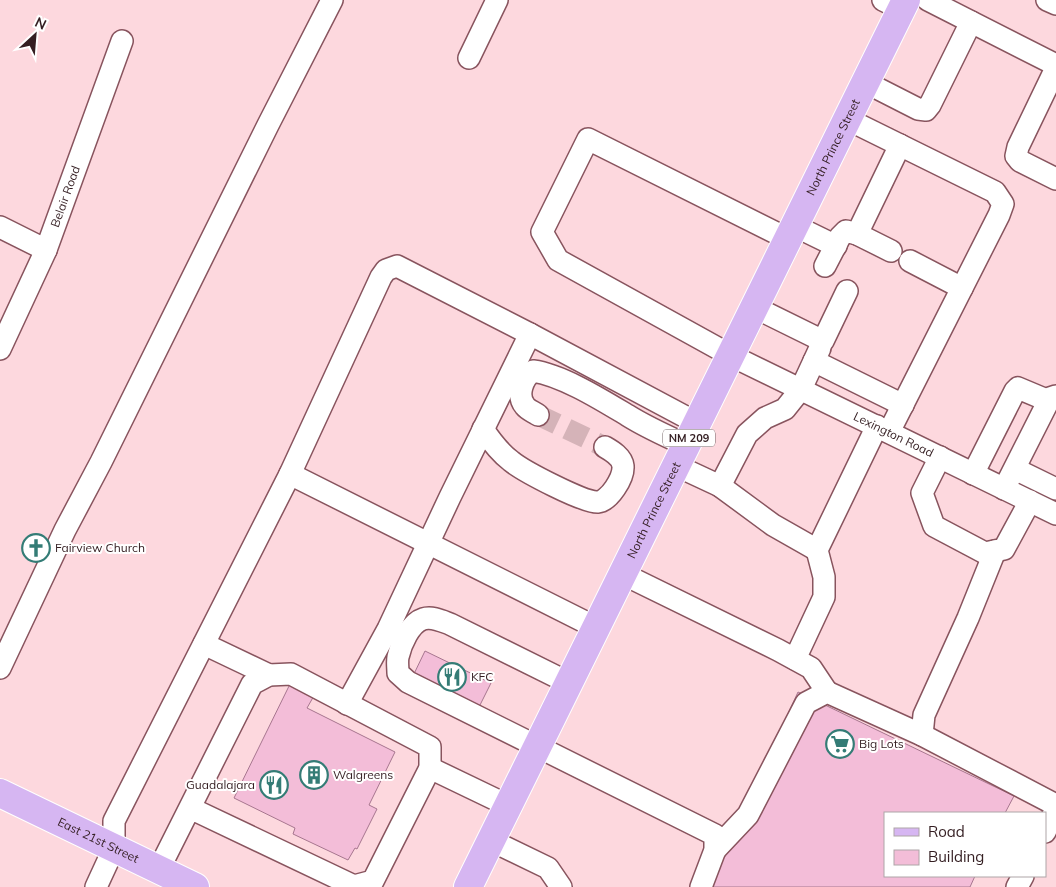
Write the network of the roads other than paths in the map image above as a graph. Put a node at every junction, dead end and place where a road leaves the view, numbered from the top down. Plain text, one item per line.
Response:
1 (332, 0) edge
2 (497, 0) edge
3 (928, 0) edge
4 (1047, 0) edge
5 (897, 3) edge
6 (1056, 4) edge
7 (971, 22) junction
8 (122, 41) dead end
9 (469, 58) dead end
10 (1056, 66) edge
11 (865, 82) junction
12 (847, 119) junction
13 (900, 145) junction
14 (1056, 179) edge
15 (0, 228) edge
16 (792, 232) junction
17 (857, 234) junction
18 (836, 246) junction
19 (46, 250) junction
20 (891, 251) dead end
21 (910, 261) dead end
22 (825, 266) dead end
23 (962, 288) junction
24 (847, 291) dead end
25 (754, 307) junction
26 (530, 334) junction
27 (823, 341) junction
28 (0, 349) edge
29 (730, 355) junction
30 (814, 361) junction
31 (848, 378) junction
32 (800, 389) junction
33 (1052, 399) edge
34 (903, 405) junction
35 (834, 406) junction
36 (538, 415) tunnel mouth
37 (483, 429) junction
38 (883, 429) junction
39 (686, 444) junction
40 (605, 447) tunnel mouth
41 (940, 457) junction
42 (1015, 469) junction
43 (290, 474) junction
44 (974, 474) junction
45 (720, 486) junction
46 (1004, 489) junction
47 (1056, 489) edge
48 (1030, 501) junction
49 (1055, 512) edge
50 (428, 544) junction
51 (817, 550) junction
52 (995, 550) junction
53 (623, 574) junction
54 (596, 628) junction
55 (204, 644) junction
56 (786, 655) junction
57 (0, 668) edge
58 (269, 675) junction
59 (569, 683) junction
60 (828, 692) junction
61 (347, 704) junction
62 (922, 735) junction
63 (538, 748) junction
64 (430, 768) junction
65 (0, 793) edge
66 (1056, 805) edge
67 (509, 806) junction
68 (190, 808) junction
69 (1056, 809) edge
70 (1046, 830) edge
71 (490, 840) junction
72 (114, 848) junction
73 (715, 850) junction
74 (159, 870) junction
75 (96, 887) edge
76 (195, 887) edge
77 (468, 887) edge
78 (561, 887) edge
79 (701, 887) edge

1 - 57 street
2 - 9 street
3 - 7 street
4 - 6 street
5 - 11 main road, North Prince Street / NM 209
7 - 10 street
7 - 11 street
8 - 19 street, Belair Road
10 - 14 street
11 - 12 main road, North Prince Street / NM 209
12 - 13 street
12 - 16 main road, North Prince Street / NM 209
13 - 17 street
13 - 23 street
15 - 19 street
16 - 18 street
16 - 25 main road, North Prince Street / NM 209
16 - 29 street, Lexington Road
17 - 18 street
17 - 20 street
18 - 22 street
19 - 28 street, Belair Road
21 - 23 street
23 - 34 street
24 - 27 street
25 - 27 street
25 - 29 main road, North Prince Street / NM 209
26 - 37 street
26 - 39 street
26 - 43 street
27 - 30 street
29 - 32 street, Lexington Road
29 - 39 main road, North Prince Street / NM 209
30 - 31 street
30 - 32 street
31 - 34 street
31 - 35 street
32 - 35 street, Lexington Road
32 - 45 street
33 - 42 street
33 - 44 street
34 - 38 street
35 - 38 street, Lexington Road
36 - 39 street
37 - 40 street
37 - 50 street
38 - 41 street, Lexington Road
38 - 51 street
39 - 45 street
39 - 53 main road, North Prince Street / NM 209
41 - 44 street, Lexington Road
41 - 52 street
42 - 46 street
42 - 47 street
43 - 50 street
43 - 55 street
44 - 46 street, Lexington Road
45 - 51 street
46 - 48 street, Lexington Road
48 - 49 street, Lexington Road
48 - 52 street
50 - 54 street
50 - 61 street
51 - 56 street
52 - 62 street
53 - 54 main road, North Prince Street / NM 209
53 - 56 street
54 - 59 main road, North Prince Street / NM 209
55 - 58 street
55 - 72 street
56 - 60 street
58 - 61 street
58 - 68 street
59 - 63 main road, North Prince Street / NM 209
59 - 63 street
60 - 62 street
60 - 73 street
61 - 64 street
62 - 66 street
63 - 67 main road, North Prince Street / NM 209
63 - 73 street
64 - 67 street
64 - 68 street
65 - 72 main road, East 21st Street
67 - 71 main road, North Prince Street / NM 209
68 - 74 street
69 - 70 street
71 - 77 main road, North Prince Street / NM 209
71 - 78 street
72 - 74 main road, East 21st Street
72 - 75 street
73 - 79 street
74 - 76 main road, East 21st Street

